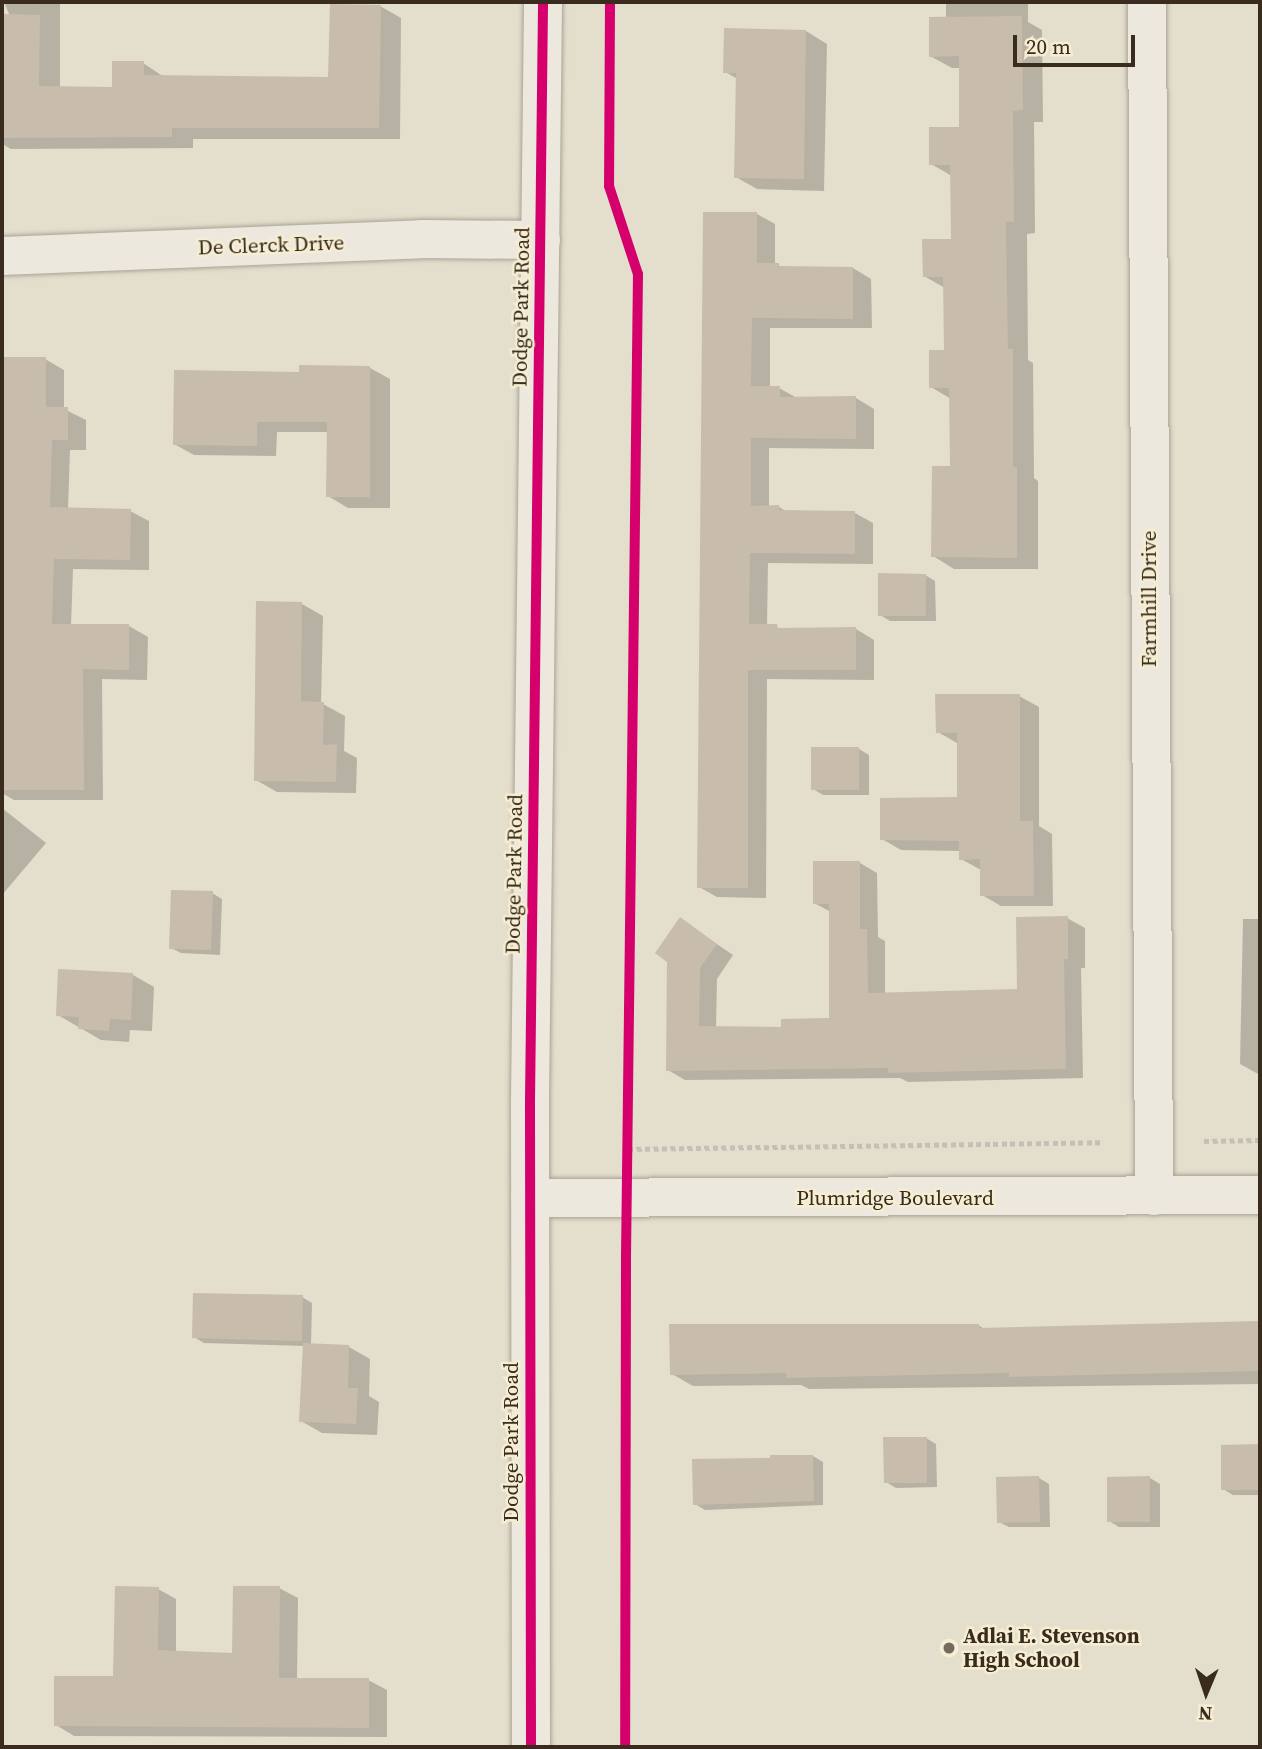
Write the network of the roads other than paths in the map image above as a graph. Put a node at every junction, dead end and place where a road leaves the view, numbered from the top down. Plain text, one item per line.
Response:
1 (543, 2) edge
2 (1147, 2) edge
3 (541, 240) junction
4 (2, 256) edge
5 (1260, 1195) edge
6 (1154, 1196) junction
7 (530, 1198) junction
8 (531, 1747) edge

1 - 3 street, Dodge Park Road
2 - 6 street, Farmhill Drive
3 - 4 street, De Clerck Drive
3 - 7 street, Dodge Park Road
5 - 6 street, Plumridge Boulevard
6 - 7 street, Plumridge Boulevard
7 - 8 street, Dodge Park Road

